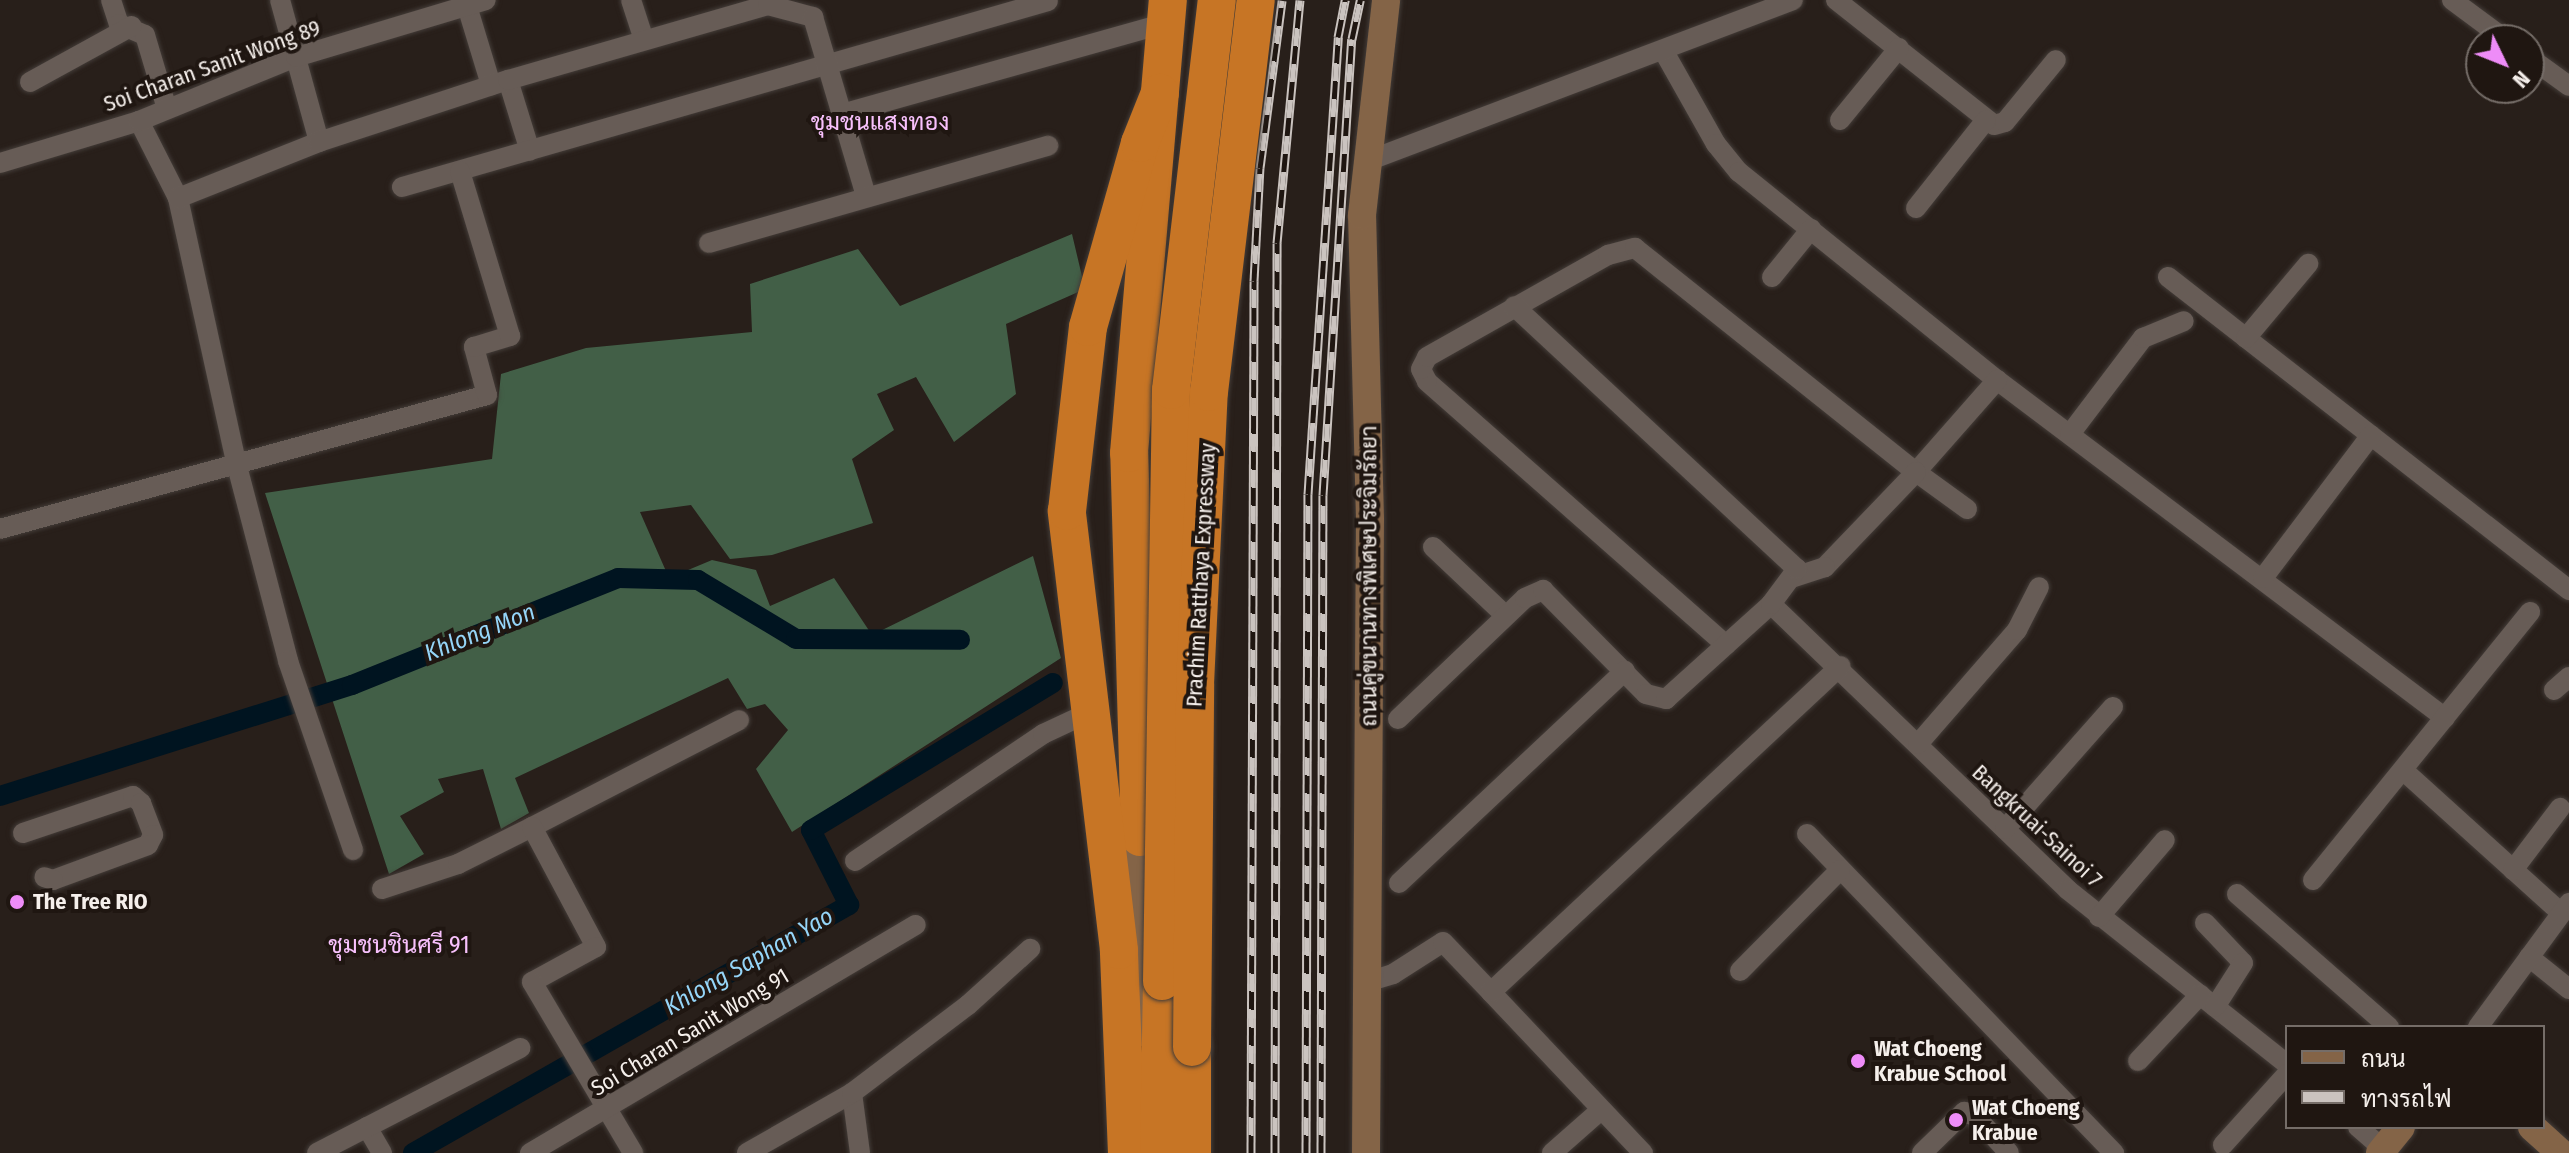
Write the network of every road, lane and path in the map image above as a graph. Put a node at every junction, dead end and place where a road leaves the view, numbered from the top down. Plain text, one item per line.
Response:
1 (111, 0) edge
2 (280, 0) edge
3 (631, 0) edge
4 (1199, 0) edge
5 (1217, 0) edge
6 (1256, 0) edge
7 (1386, 0) edge
8 (1793, 0) edge
9 (1836, 0) edge
10 (2452, 0) edge
11 (1048, 1) edge
12 (477, 2) edge
13 (1162, 13) edge
14 (2484, 24) edge
15 (132, 26) junction
16 (644, 40) junction
17 (1899, 48) junction
18 (1663, 50) junction
19 (296, 57) junction
20 (2056, 60) dead end
21 (827, 63) junction
22 (2545, 69) edge
23 (30, 82) dead end
24 (500, 83) junction
25 (2569, 86) edge
26 (1160, 93) junction
27 (167, 109) junction
28 (842, 114) junction
29 (1840, 120) dead end
30 (1986, 120) junction
31 (139, 121) junction
32 (319, 142) junction
33 (1048, 146) dead end
34 (530, 151) junction
35 (1370, 160) junction
36 (0, 163) edge
37 (460, 171) junction
38 (402, 187) dead end
39 (866, 196) junction
40 (178, 198) junction
41 (1916, 208) dead end
42 (1811, 229) junction
43 (709, 243) dead end
44 (2308, 264) dead end
45 (1772, 277) dead end
46 (2168, 277) dead end
47 (1514, 306) junction
48 (2184, 321) dead end
49 (2246, 338) junction
50 (1997, 380) junction
51 (2070, 434) junction
52 (2371, 435) junction
53 (237, 466) junction
54 (1916, 472) junction
55 (1967, 509) dead end
56 (0, 529) edge
57 (1433, 547) dead end
58 (1794, 577) junction
59 (2263, 578) junction
60 (2039, 587) dead end
61 (2569, 590) edge
62 (1771, 604) junction
63 (2530, 612) dead end
64 (1506, 616) junction
65 (1726, 645) junction
66 (1841, 666) junction
67 (1625, 671) junction
68 (2113, 707) dead end
69 (1090, 712) junction
70 (2445, 718) junction
71 (1398, 719) dead end
72 (739, 720) dead end
73 (1918, 744) junction
74 (2404, 771) junction
75 (2560, 808) dead end
76 (1154, 826) junction
77 (532, 827) junction
78 (2005, 829) junction
79 (23, 833) dead end
80 (1807, 834) dead end
81 (2165, 840) dead end
82 (353, 850) dead end
83 (855, 861) dead end
84 (1840, 870) junction
85 (2513, 870) junction
86 (44, 877) dead end
87 (2313, 880) dead end
88 (1399, 883) dead end
89 (382, 889) dead end
90 (2237, 894) dead end
91 (2565, 908) edge
92 (2099, 917) junction
93 (2205, 923) dead end
94 (916, 925) dead end
95 (1030, 949) dead end
96 (2529, 957) junction
97 (1740, 971) dead end
98 (1367, 982) junction
99 (2569, 989) edge
100 (1491, 992) junction
101 (2208, 1001) junction
102 (2387, 1025) edge
103 (2479, 1025) edge
104 (520, 1048) dead end
105 (2138, 1061) dead end
106 (2285, 1062) edge
107 (2285, 1076) edge
108 (852, 1093) junction
109 (604, 1104) junction
110 (1601, 1110) junction
111 (368, 1128) junction
112 (2360, 1129) edge
113 (2399, 1129) edge
114 (2534, 1129) edge
115 (2223, 1145) dead end
116 (2381, 1151) edge
117 (317, 1153) edge
118 (382, 1153) edge
119 (530, 1153) edge
120 (633, 1153) edge
121 (747, 1153) edge
122 (860, 1153) edge
123 (1127, 1153) edge
124 (1139, 1153) edge
125 (1159, 1153) edge
126 (1192, 1153) edge
127 (1207, 1153) edge
128 (1366, 1153) edge
129 (1552, 1153) edge
130 (1643, 1153) edge
131 (1922, 1153) edge
132 (2009, 1153) edge
133 (2114, 1153) edge
134 (2561, 1153) edge

1 - 15 street
2 - 19 street
3 - 16 street
4 - 76 main road
5 - 125 highway, Prachim Ratthaya Expressway, bridge
6 - 126 highway, Prachim Ratthaya Expressway, bridge
7 - 35 main road, ถนนคู่ขนานทางพิเศษประจิมรัถยา
8 - 18 street
9 - 17 street
10 - 14 street
11 - 21 street
12 - 19 street, Soi Charan Sanit Wong 89
12 - 24 street
13 - 26 highway
13 - 28 street
15 - 23 street
15 - 27 street
16 - 21 street
16 - 24 street
17 - 29 street
17 - 30 street
18 - 35 street
18 - 42 street
19 - 27 street, Soi Charan Sanit Wong 89
19 - 32 street
20 - 30 street
21 - 28 street
21 - 34 street
22 - 25 street
24 - 32 street
24 - 34 street
26 - 69 highway
26 - 76 highway
27 - 31 street, Soi Charan Sanit Wong 89
28 - 39 street
30 - 41 street
31 - 36 street, Soi Charan Sanit Wong 89
31 - 40 street
32 - 40 street
33 - 39 street
34 - 37 street
35 - 98 main road, ถนนคู่ขนานทางพิเศษประจิมรัถยา
37 - 38 street
37 - 53 street
39 - 43 street
40 - 53 street
42 - 45 street
42 - 50 street
44 - 49 street
46 - 49 street
47 - 54 street
47 - 58 street
47 - 65 street
48 - 51 street
49 - 52 street
50 - 51 street
50 - 54 street
51 - 59 street
52 - 59 street
52 - 61 street
53 - 56 street
53 - 82 street
54 - 55 street
54 - 58 street
57 - 64 street
58 - 62 street
59 - 70 street
60 - 73 street
62 - 65 street
62 - 66 street, Bangkruai-Sainoi 7
63 - 70 street
64 - 67 street
64 - 71 street
65 - 67 street
66 - 73 street, Bangkruai-Sainoi 7
66 - 100 street
67 - 88 street
68 - 78 street
69 - 83 street
69 - 123 highway
70 - 74 street
72 - 77 street
73 - 78 street, Bangkruai-Sainoi 7
74 - 85 street
74 - 87 street
75 - 85 street
76 - 124 main road
76 - 127 main road
77 - 89 street
77 - 109 street
78 - 92 street, Bangkruai-Sainoi 7
79 - 86 street
80 - 84 street
81 - 92 street
84 - 97 street
84 - 133 street
85 - 91 street
90 - 102 street
91 - 96 street
92 - 101 street, Bangkruai-Sainoi 7
93 - 101 street
94 - 109 street, Soi Charan Sanit Wong 91
95 - 108 street
96 - 99 street
96 - 103 street
98 - 100 street
98 - 128 main road, ถนนคู่ขนานทางพิเศษประจิมรัถยา
100 - 110 street
101 - 105 street
101 - 106 street, Bangkruai-Sainoi 7
104 - 111 street
107 - 115 street
108 - 121 street
108 - 122 street
109 - 119 street, Soi Charan Sanit Wong 91
109 - 120 street
110 - 129 street
110 - 130 street
111 - 117 street
111 - 118 street
112 - 116 street
113 - 116 main road
114 - 134 main road
131 - 132 street

